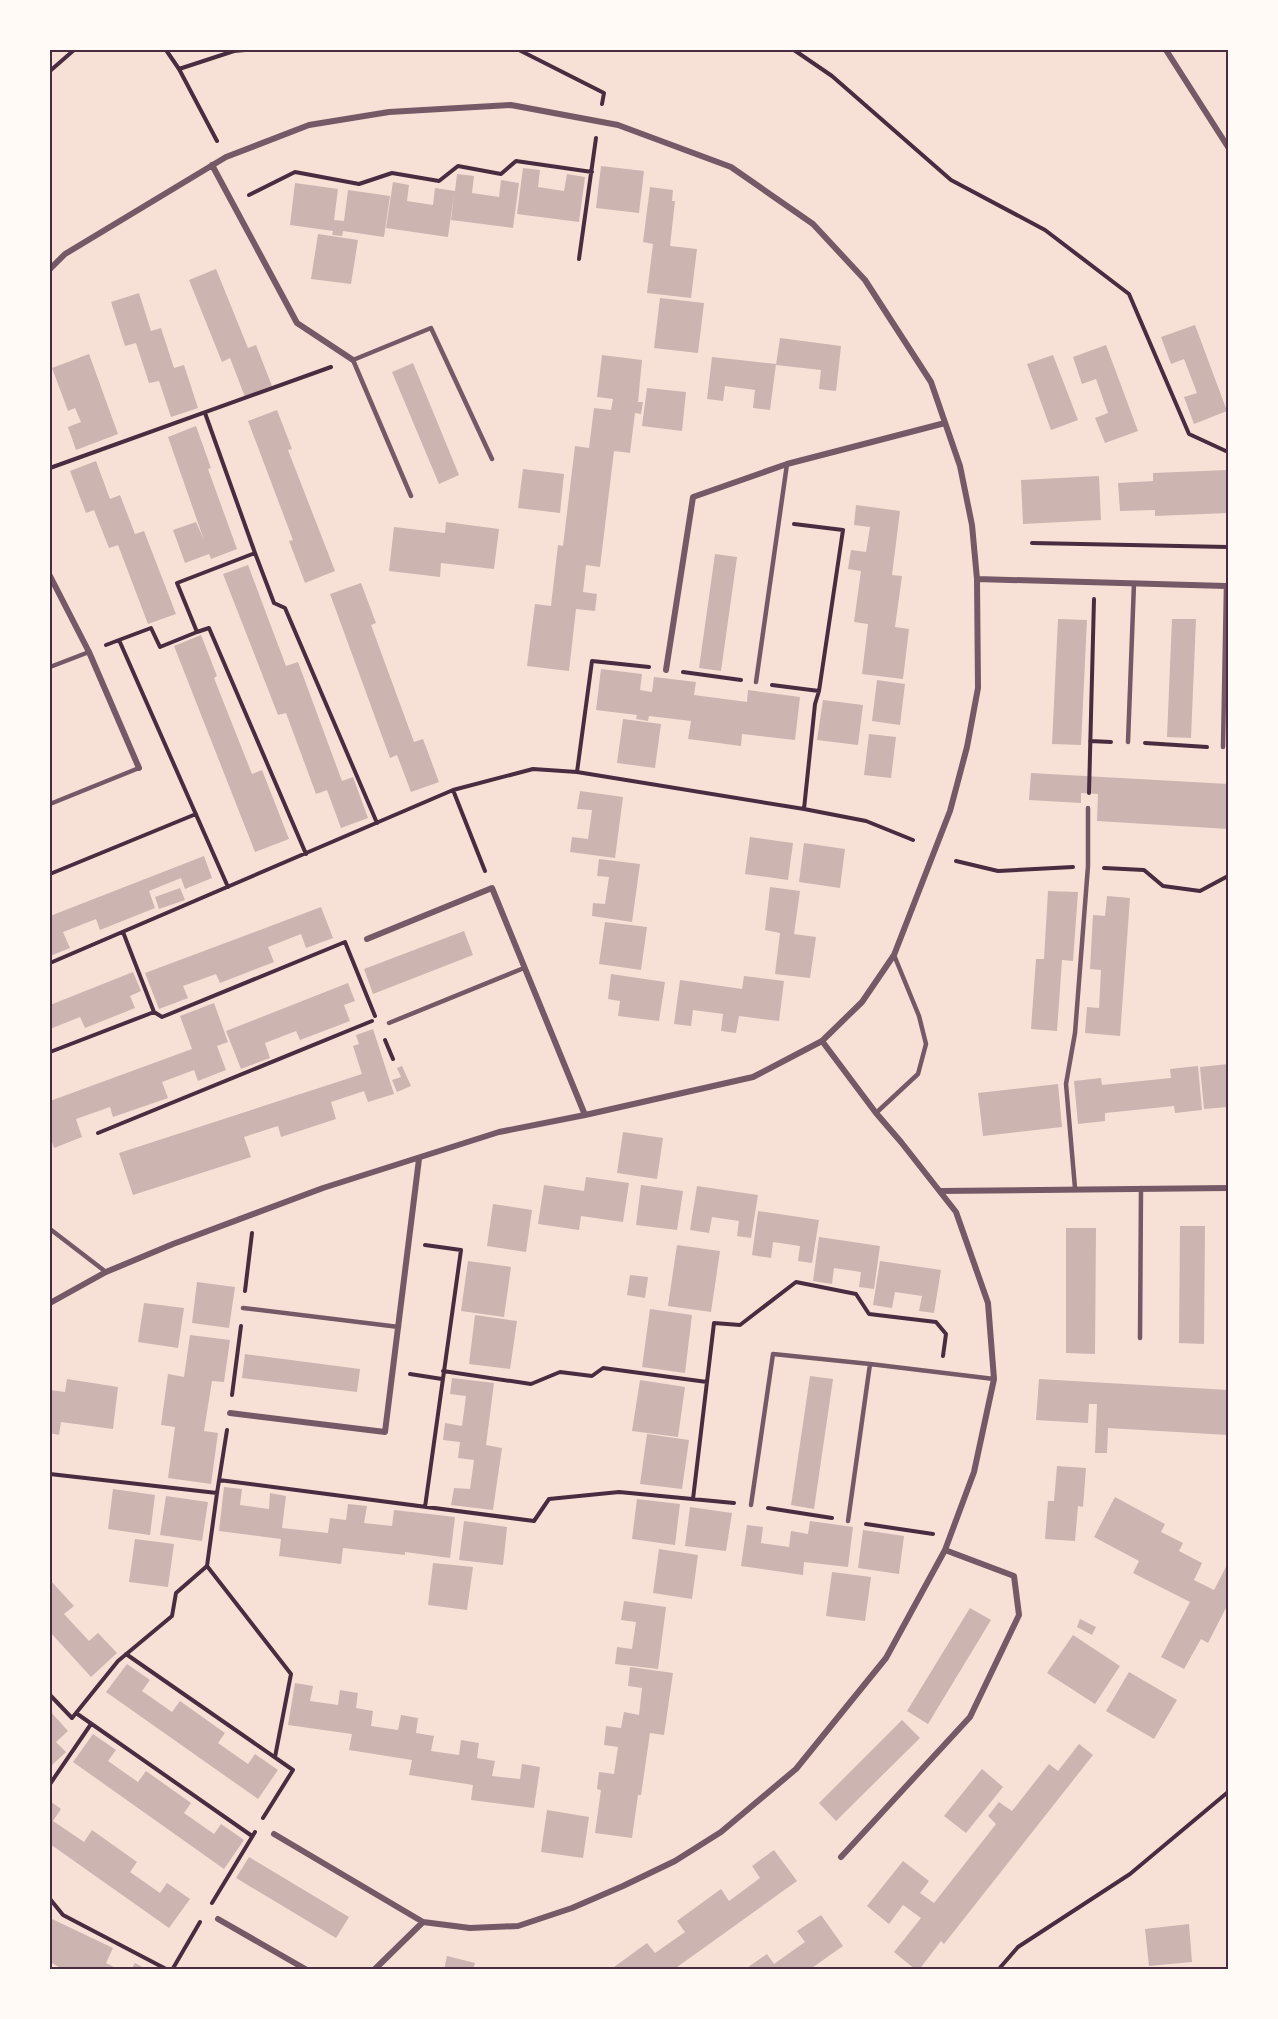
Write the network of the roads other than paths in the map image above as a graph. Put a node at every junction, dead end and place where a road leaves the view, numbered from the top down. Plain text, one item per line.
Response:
1 (1166, 50) edge
2 (1228, 147) edge
3 (212, 165) junction
4 (50, 269) edge
5 (352, 360) junction
6 (945, 423) junction
7 (492, 459) dead end
8 (787, 464) junction
9 (411, 496) dead end
10 (50, 576) edge
11 (977, 579) junction
12 (1134, 583) junction
13 (1226, 586) joint
14 (89, 652) junction
15 (50, 667) edge
16 (666, 670) dead end
17 (756, 682) dead end
18 (1128, 742) road end
19 (1223, 747) road end
20 (139, 768) joint
21 (50, 804) edge
22 (1088, 808) road end
23 (367, 939) dead end
24 (894, 955) junction
25 (524, 968) junction
26 (389, 1023) road end
27 (822, 1041) junction
28 (876, 1113) junction
29 (585, 1115) junction
30 (419, 1159) junction
31 (1075, 1188) junction
32 (1141, 1188) junction
33 (1228, 1188) edge
34 (940, 1191) junction
35 (50, 1229) edge
36 (106, 1272) junction
37 (50, 1303) edge
38 (243, 1308) dead end
39 (399, 1327) junction
40 (1140, 1338) dead end
41 (870, 1364) junction
42 (994, 1379) junction
43 (230, 1413) road end
44 (751, 1505) road end
45 (848, 1521) road end
46 (945, 1550) junction
47 (274, 1834) dead end
48 (841, 1857) dead end
49 (218, 1919) dead end
50 (423, 1922) junction
51 (307, 1970) edge
52 (374, 1970) edge

1 - 2 street
3 - 4 street
3 - 5 street
3 - 6 street
5 - 7 lane
5 - 9 lane
6 - 8 street
6 - 11 street
8 - 16 street
8 - 17 lane
10 - 14 street
11 - 12 street
11 - 24 street
12 - 13 street
12 - 18 lane
13 - 19 lane
14 - 15 lane
14 - 20 street
20 - 21 lane
22 - 31 lane
23 - 25 street
24 - 27 street
24 - 28 lane
25 - 26 lane
25 - 29 street
27 - 28 street
27 - 29 street
28 - 34 street
29 - 30 street
30 - 36 street
30 - 39 street
31 - 32 street
31 - 34 street
32 - 33 street
32 - 40 lane
34 - 42 street
35 - 36 lane
36 - 37 street
38 - 39 lane
39 - 43 street
41 - 42 lane
41 - 44 lane
41 - 45 lane
42 - 46 street
46 - 48 street
46 - 50 street
47 - 50 street
49 - 51 street
50 - 52 street

